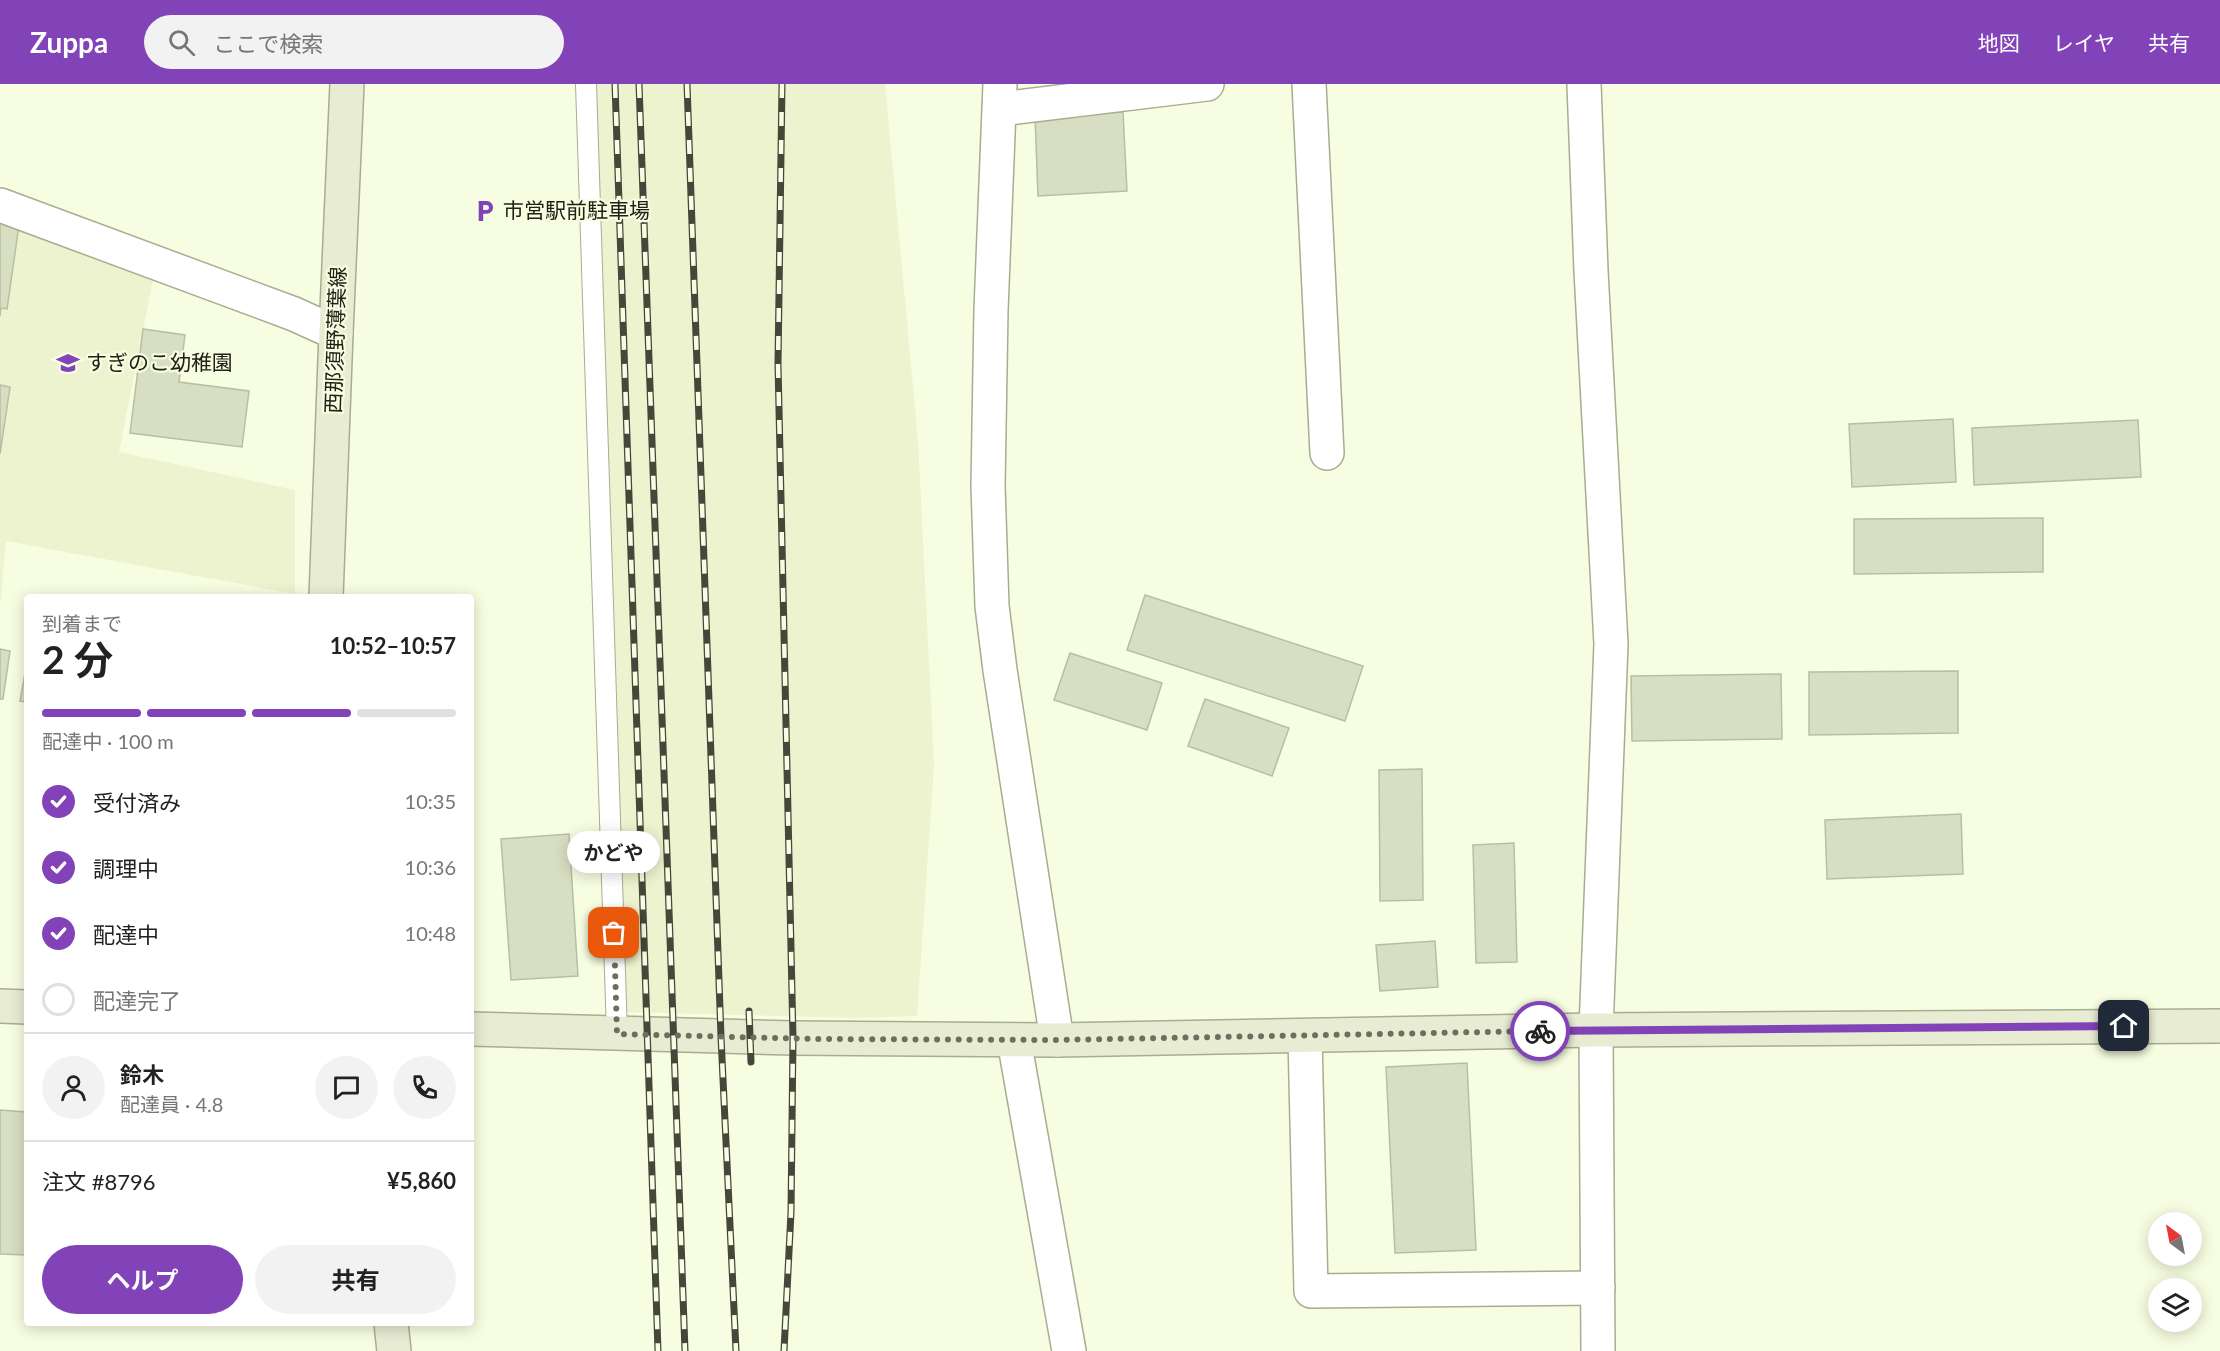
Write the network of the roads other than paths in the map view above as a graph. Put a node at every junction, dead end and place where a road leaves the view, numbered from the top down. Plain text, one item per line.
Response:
1 (347, 84) edge
2 (586, 84) edge
3 (1207, 84) edge
4 (1309, 84) edge
5 (1584, 84) edge
6 (1000, 96) edge
7 (0, 205) edge
8 (336, 333) junction
9 (1327, 453) dead end
10 (326, 594) edge
11 (0, 1006) edge
12 (24, 1007) edge
13 (2220, 1026) edge
14 (474, 1029) edge
15 (1596, 1030) junction
16 (617, 1034) junction
17 (1305, 1037) junction
18 (1014, 1040) junction
19 (1057, 1040) junction
20 (1598, 1288) junction
21 (391, 1326) edge
22 (394, 1351) edge
23 (1070, 1351) edge
24 (1599, 1351) edge

1 - 8 street, 西那須野薄葉線
2 - 16 lane
3 - 6 street
4 - 9 street
5 - 15 street
6 - 19 street
7 - 8 street
8 - 10 street, 西那須野薄葉線
11 - 12 street
13 - 15 street
14 - 16 street
15 - 17 street
15 - 20 street
16 - 18 street
17 - 19 street
17 - 20 street
18 - 19 street
18 - 23 street
20 - 24 street
21 - 22 street

